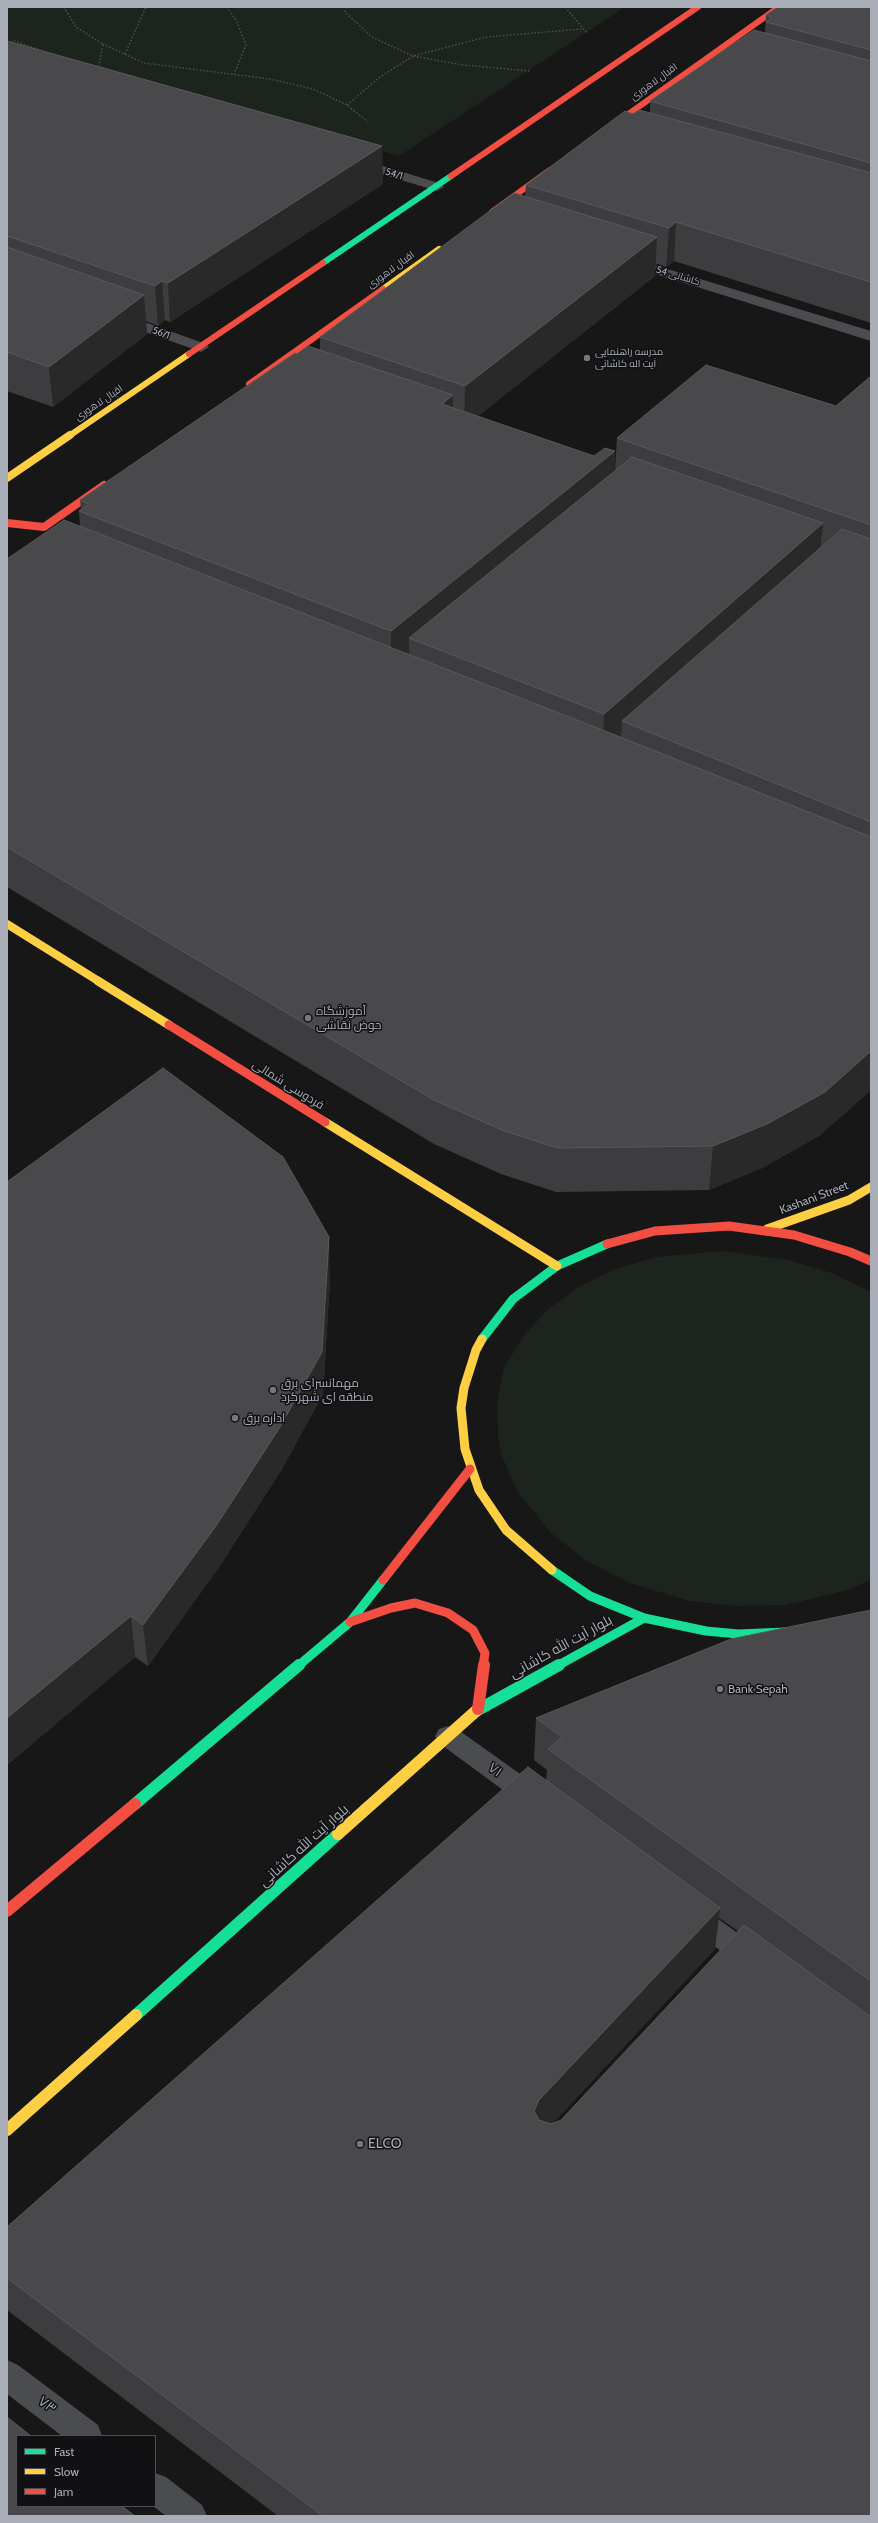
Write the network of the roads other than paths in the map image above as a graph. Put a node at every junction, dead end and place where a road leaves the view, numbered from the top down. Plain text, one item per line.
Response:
1 (698, 7) edge
2 (778, 7) edge
3 (717, 51) junction
4 (732, 55) edge
5 (601, 134) joint
6 (620, 136) edge
7 (340, 157) edge
8 (559, 164) edge
9 (437, 187) junction
10 (485, 216) joint
11 (500, 221) edge
12 (446, 244) edge
13 (614, 256) edge
14 (104, 312) edge
15 (871, 336) edge
16 (201, 347) junction
17 (241, 390) edge
18 (7, 478) edge
19 (110, 481) edge
20 (7, 523) edge
21 (7, 924) edge
22 (871, 1187) edge
23 (765, 1230) junction
24 (871, 1261) edge
25 (557, 1266) junction
26 (470, 1469) junction
27 (644, 1618) junction
28 (350, 1622) junction
29 (793, 1632) edge
30 (478, 1709) junction
31 (448, 1736) junction
32 (551, 1811) edge
33 (673, 1900) edge
34 (7, 1911) edge
35 (769, 1971) edge
36 (7, 2130) edge
37 (7, 2375) edge
38 (86, 2435) edge
39 (156, 2489) edge
40 (191, 2516) edge

1 - 9 main road, اقبال لاهوری
2 - 3 main road, اقبال لاهوری
3 - 4 street
3 - 5 main road, اقبال لاهوری
5 - 6 street
7 - 9 street, 54/1
8 - 10 main road
9 - 16 main road, اقبال لاهوری
10 - 11 street
12 - 17 main road, اقبال لاهوری
13 - 15 street, کاشانی 54
14 - 16 street, 56/1
16 - 18 main road, اقبال لاهوری
19 - 20 main road
21 - 25 main road, فردوسی شمالی
22 - 23 main road, Kashani Street
23 - 24 main road
23 - 25 main road
25 - 26 main road
26 - 27 main road
26 - 28 main road
27 - 29 main road
27 - 30 main road, بلوار آیت الله کاشانی
28 - 30 main road
28 - 34 main road
30 - 31 main road, بلوار آیت الله کاشانی
31 - 32 street, ۷۱
31 - 36 main road, بلوار آیت الله کاشانی
33 - 35 street
37 - 38 street, ۷۳
39 - 40 street

